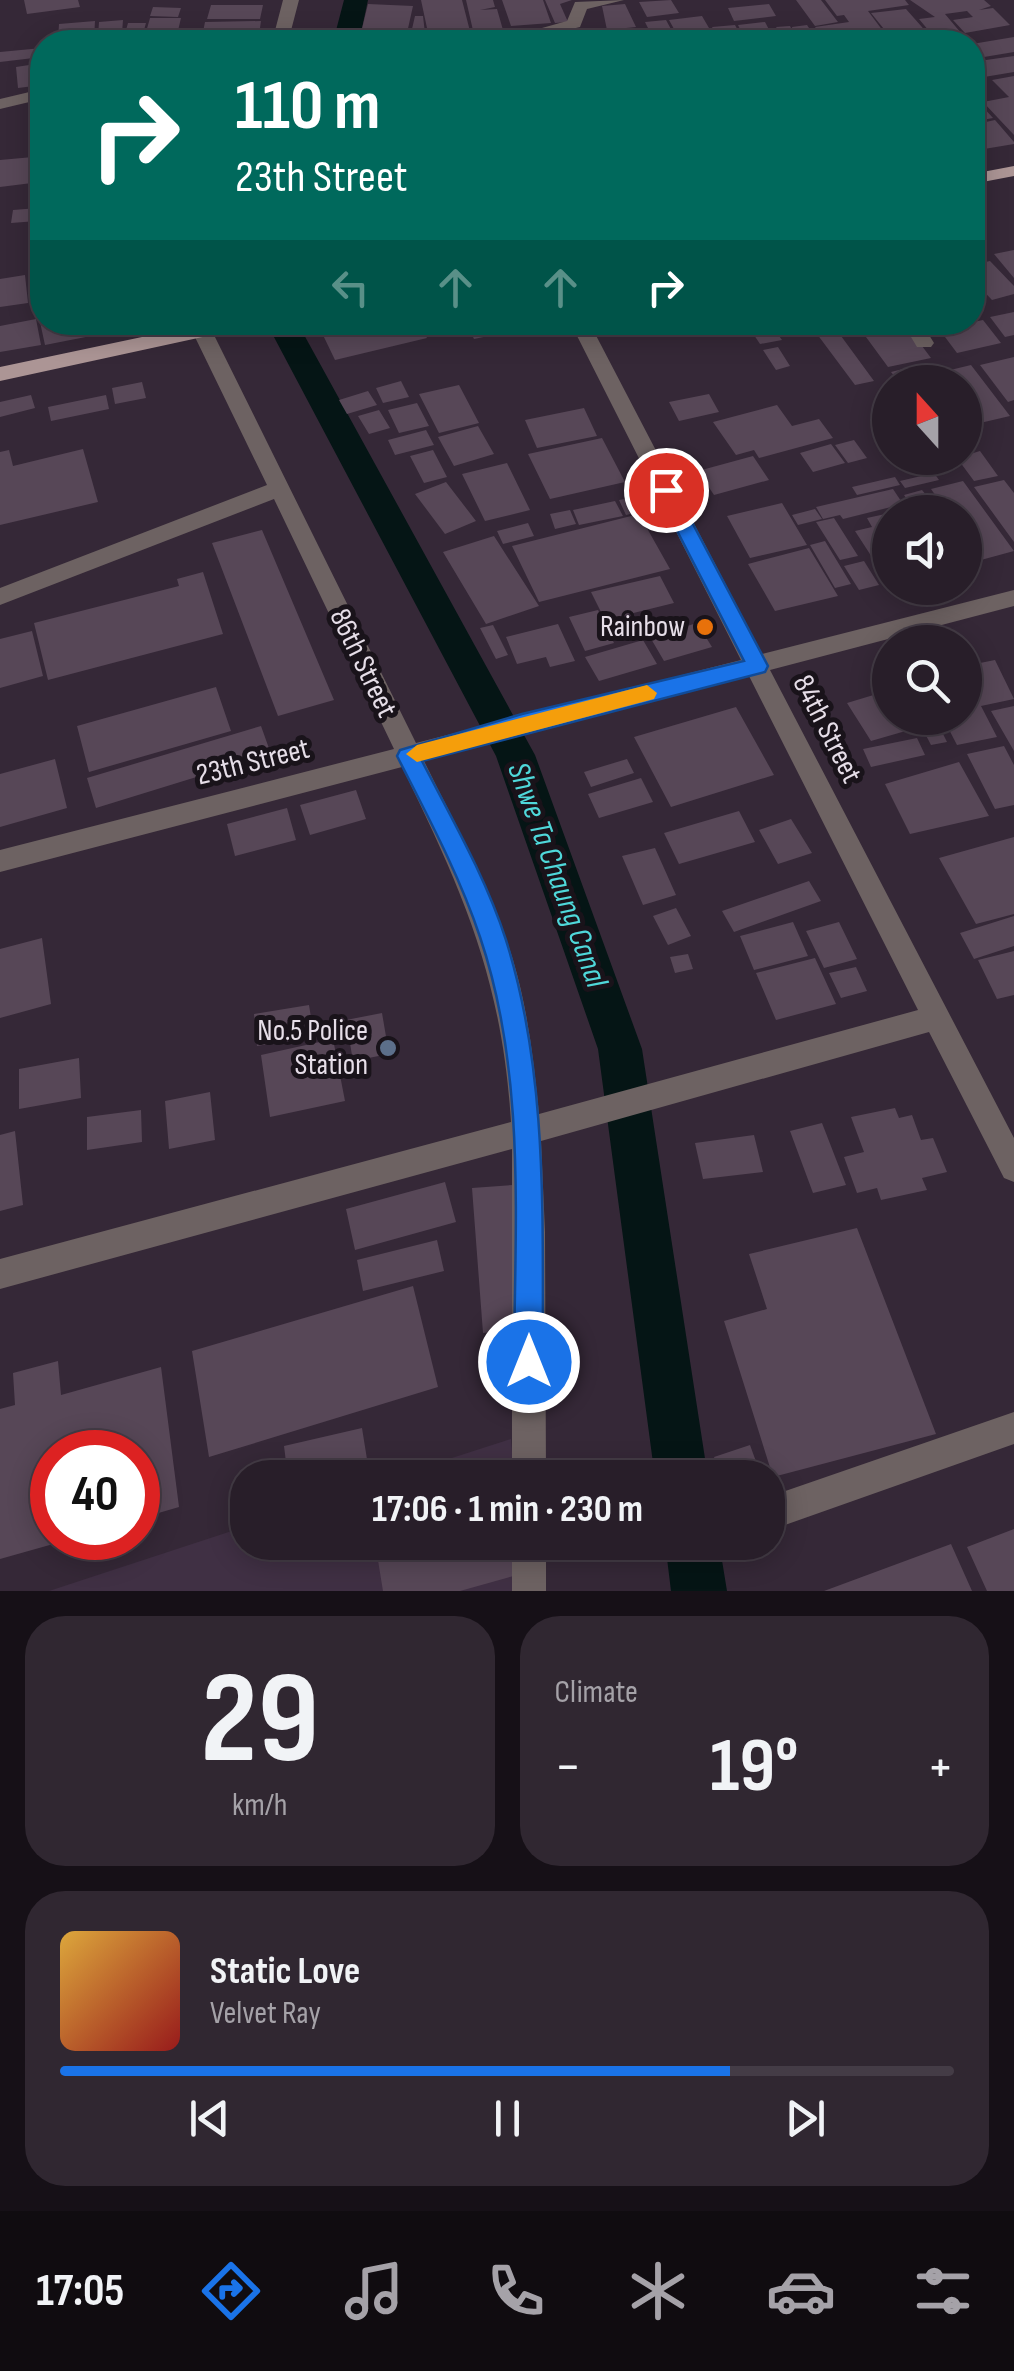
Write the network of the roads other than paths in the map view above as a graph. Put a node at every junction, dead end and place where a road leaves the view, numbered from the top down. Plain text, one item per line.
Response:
1 (291, 0) edge
2 (616, 0) edge
3 (283, 30) edge
4 (549, 30) edge
5 (30, 97) edge
6 (0, 104) edge
7 (1014, 171) edge
8 (985, 177) edge
9 (173, 335) edge
10 (207, 335) edge
11 (586, 335) edge
12 (919, 335) edge
13 (924, 344) dead end
14 (0, 374) edge
15 (279, 489) junction
16 (0, 597) edge
17 (1014, 598) edge
18 (758, 666) junction
19 (408, 756) junction
20 (0, 861) edge
21 (934, 1018) junction
22 (529, 1132) junction
23 (1014, 1168) edge
24 (0, 1274) edge
25 (1014, 1428) edge
26 (529, 1460) edge
27 (785, 1508) edge
28 (529, 1560) edge
29 (529, 1591) edge

1 - 3 street
2 - 4 street
5 - 6 street
7 - 8 main road
9 - 14 main road
10 - 15 street, 86th Street
11 - 18 street, 84th Street
12 - 13 street
15 - 16 street
15 - 19 street, 86th Street
17 - 18 street, 23th Street
18 - 19 street, 23th Street
18 - 21 street, 84th Street
19 - 20 street, 23th Street
19 - 22 street, 86th Street
21 - 22 street
21 - 23 street, 84th Street
22 - 24 street
22 - 26 street, 86th Street
25 - 27 street
28 - 29 street

